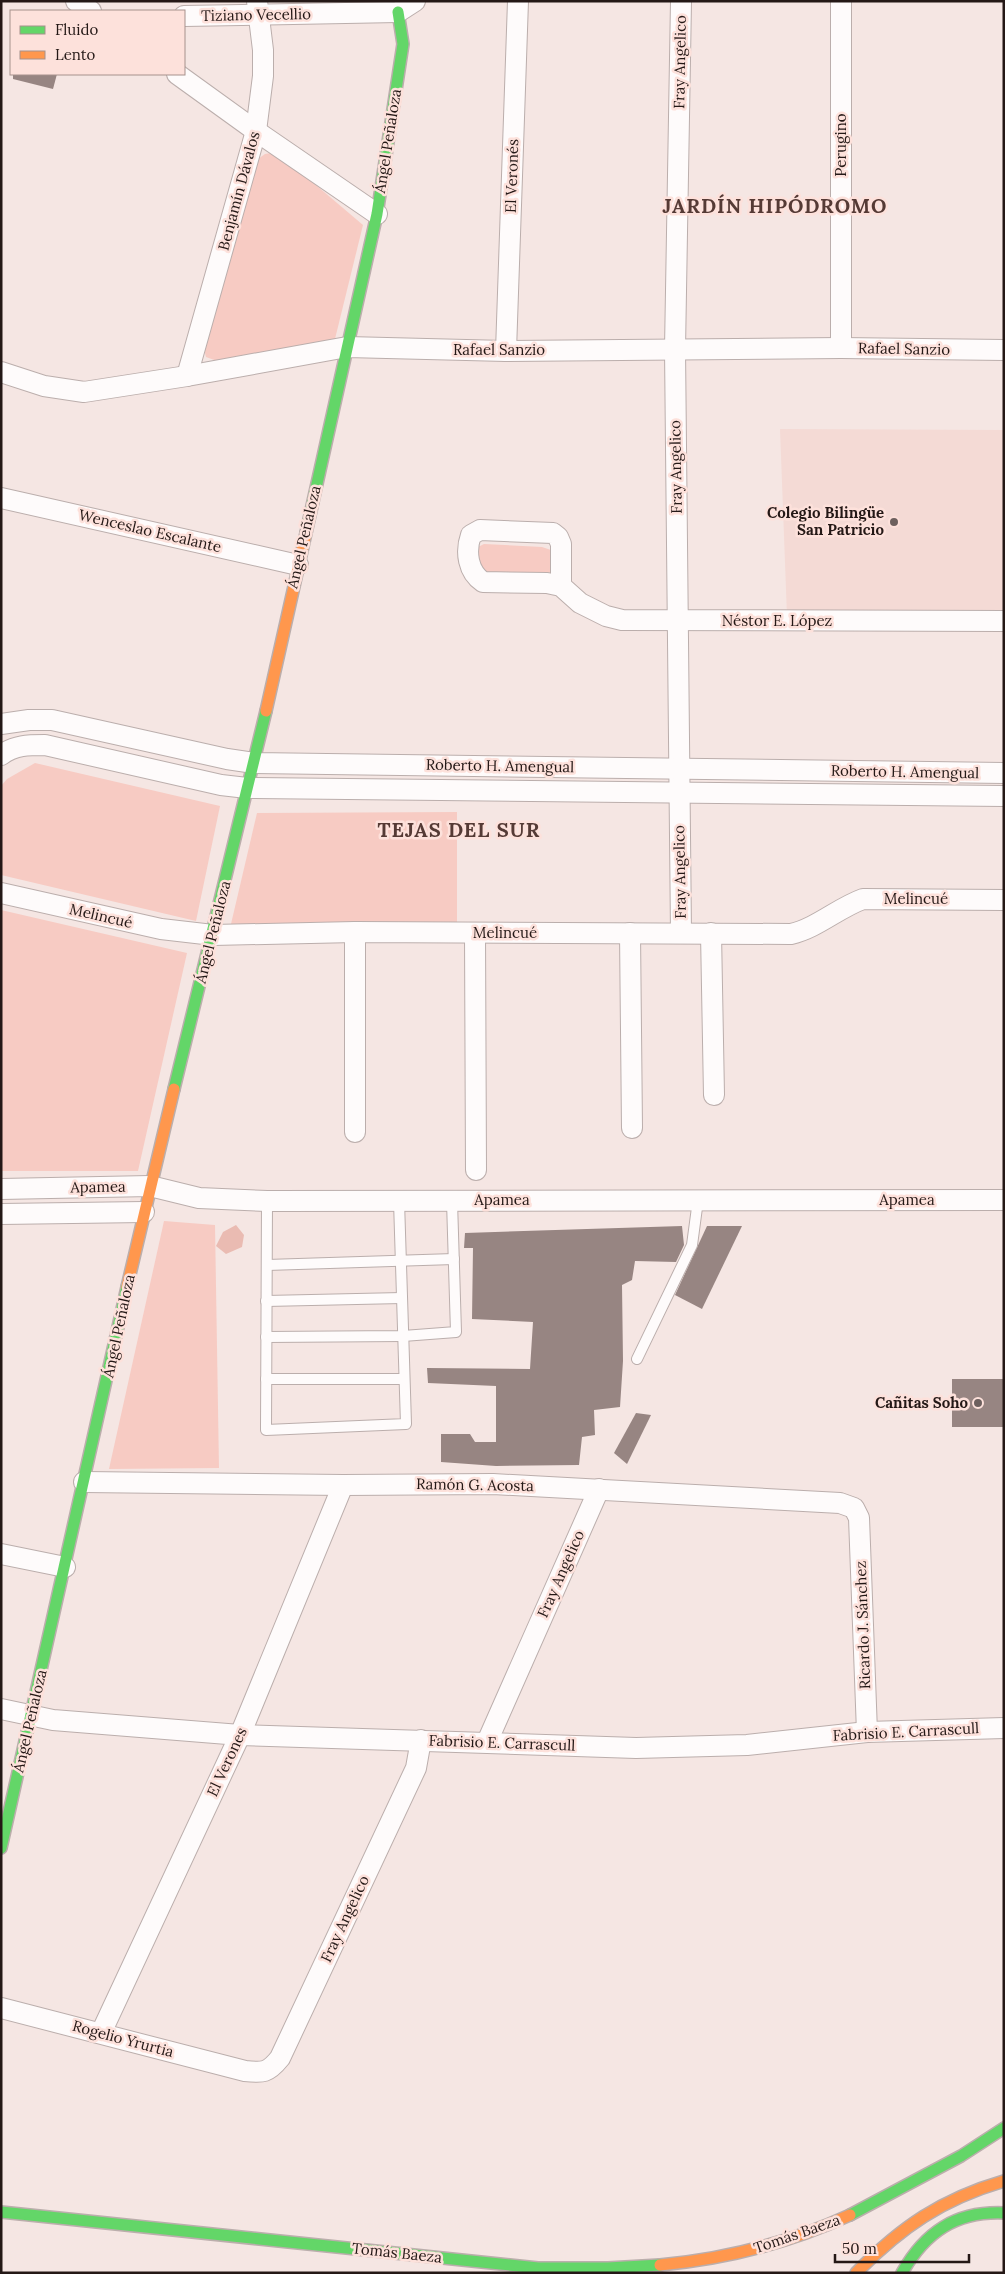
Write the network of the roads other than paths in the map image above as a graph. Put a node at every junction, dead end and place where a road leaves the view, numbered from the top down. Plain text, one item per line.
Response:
1 (76, 1) edge
2 (518, 1) edge
3 (681, 1) edge
4 (841, 1) edge
5 (407, 7) edge
6 (258, 9) edge
7 (90, 10) edge
8 (185, 16) edge
9 (178, 75) edge
10 (256, 131) junction
11 (376, 214) junction
12 (347, 347) junction
13 (841, 348) junction
14 (675, 349) junction
15 (506, 350) junction
16 (1004, 350) edge
17 (1, 372) edge
18 (188, 376) junction
19 (1, 498) edge
20 (298, 565) junction
21 (561, 586) junction
22 (1004, 621) edge
23 (678, 622) junction
24 (2, 723) edge
25 (5, 753) edge
26 (254, 763) junction
27 (679, 769) junction
28 (1004, 773) edge
29 (247, 788) junction
30 (679, 793) junction
31 (1004, 796) edge
32 (1, 893) edge
33 (1004, 900) edge
34 (355, 932) junction
35 (475, 933) junction
36 (630, 933) junction
37 (681, 933) junction
38 (711, 933) junction
39 (213, 935) junction
40 (714, 1095) dead end
41 (632, 1128) dead end
42 (355, 1132) dead end
43 (476, 1170) dead end
44 (150, 1186) junction
45 (1, 1189) edge
46 (452, 1200) junction
47 (698, 1200) junction
48 (1004, 1200) edge
49 (399, 1201) junction
50 (267, 1202) junction
51 (144, 1212) junction
52 (1, 1214) edge
53 (454, 1259) junction
54 (401, 1260) junction
55 (266, 1265) junction
56 (402, 1298) junction
57 (266, 1301) junction
58 (403, 1336) junction
59 (266, 1338) junction
60 (637, 1359) dead end
61 (404, 1378) junction
62 (266, 1379) junction
63 (84, 1482) junction
64 (342, 1485) junction
65 (599, 1489) junction
66 (859, 1518) joint
67 (1, 1554) edge
68 (65, 1568) junction
69 (1, 1709) edge
70 (31, 1716) junction
71 (1004, 1728) edge
72 (867, 1732) junction
73 (240, 1735) junction
74 (421, 1740) junction
75 (487, 1742) junction
76 (1, 1848) edge
77 (1, 2008) edge
78 (101, 2034) junction
79 (245, 2071) joint
80 (1004, 2128) edge
81 (1004, 2181) edge
82 (1, 2212) edge
83 (1004, 2213) edge
84 (856, 2273) edge
85 (902, 2273) edge

1 - 7 street
2 - 15 street, El Veronés
3 - 14 street, Fray Angelico
4 - 13 street, Perugino
5 - 6 street, Tiziano Vecellio
5 - 11 main road, Ángel Peñaloza
6 - 8 street, Tiziano Vecellio
6 - 10 street, Benjamín Dávalos
9 - 10 street
10 - 11 street
10 - 18 street, Benjamín Dávalos
11 - 12 main road, Ángel Peñaloza
12 - 15 street, Rafael Sanzio
12 - 18 street, Rafael Sanzio
12 - 20 main road, Ángel Peñaloza
13 - 14 street, Rafael Sanzio
13 - 16 street, Rafael Sanzio
14 - 15 street, Rafael Sanzio
14 - 23 street, Fray Angelico
17 - 18 street, Rafael Sanzio
19 - 20 street, Wenceslao Escalante
20 - 26 main road, Ángel Peñaloza
21 - 21 street
21 - 23 street, Néstor E. López
22 - 23 street, Néstor E. López
23 - 27 street, Fray Angelico
24 - 26 street, Roberto H. Amengual
25 - 29 street, Roberto H. Amengual
26 - 27 street, Roberto H. Amengual
26 - 29 main road, Ángel Peñaloza
27 - 28 street, Roberto H. Amengual
27 - 30 street, Fray Angelico
29 - 30 street, Roberto H. Amengual
29 - 39 main road, Ángel Peñaloza
30 - 31 street, Roberto H. Amengual
30 - 37 street, Fray Angelico
32 - 39 street, Melincué
33 - 38 street, Melincué
34 - 35 street, Melincué
34 - 39 street, Melincué
34 - 42 street
35 - 36 street, Melincué
35 - 43 street
36 - 37 street, Melincué
36 - 41 street
37 - 38 street, Melincué
38 - 40 street
39 - 44 main road, Ángel Peñaloza
44 - 45 street, Apamea
44 - 50 street, Apamea
44 - 51 main road, Ángel Peñaloza
46 - 47 street, Apamea
46 - 49 street, Apamea
46 - 53 lane
47 - 48 street, Apamea
47 - 60 lane
49 - 50 street, Apamea
49 - 54 lane
50 - 55 lane
51 - 52 street, Apamea
51 - 63 main road, Ángel Peñaloza
53 - 54 lane
53 - 58 lane
54 - 55 lane
54 - 56 lane
55 - 57 lane
56 - 57 lane
56 - 58 lane
57 - 59 lane
58 - 59 lane
58 - 61 lane
59 - 62 lane
61 - 62 lane
61 - 62 lane
63 - 64 street, Ramón G. Acosta
63 - 68 main road, Ángel Peñaloza
64 - 65 street, Ramón G. Acosta
64 - 73 street, El Verones
65 - 66 street, Ramón G. Acosta
65 - 75 street, Fray Angelico
66 - 72 street, Ricardo J. Sánchez
67 - 68 street
68 - 70 main road, Ángel Peñaloza
69 - 70 street, Fabrisio E. Carrascull
70 - 73 street, Fabrisio E. Carrascull
70 - 76 main road, Ángel Peñaloza
71 - 72 street, Fabrisio E. Carrascull
72 - 75 street, Fabrisio E. Carrascull
73 - 74 street, Fabrisio E. Carrascull
73 - 78 street, El Verones
74 - 75 street, Fabrisio E. Carrascull
74 - 79 street, Fray Angelico
77 - 78 street, Rogelio Yrurtia
78 - 79 street, Rogelio Yrurtia
80 - 82 main road, Tomás Baeza
81 - 84 main road
83 - 85 main road

